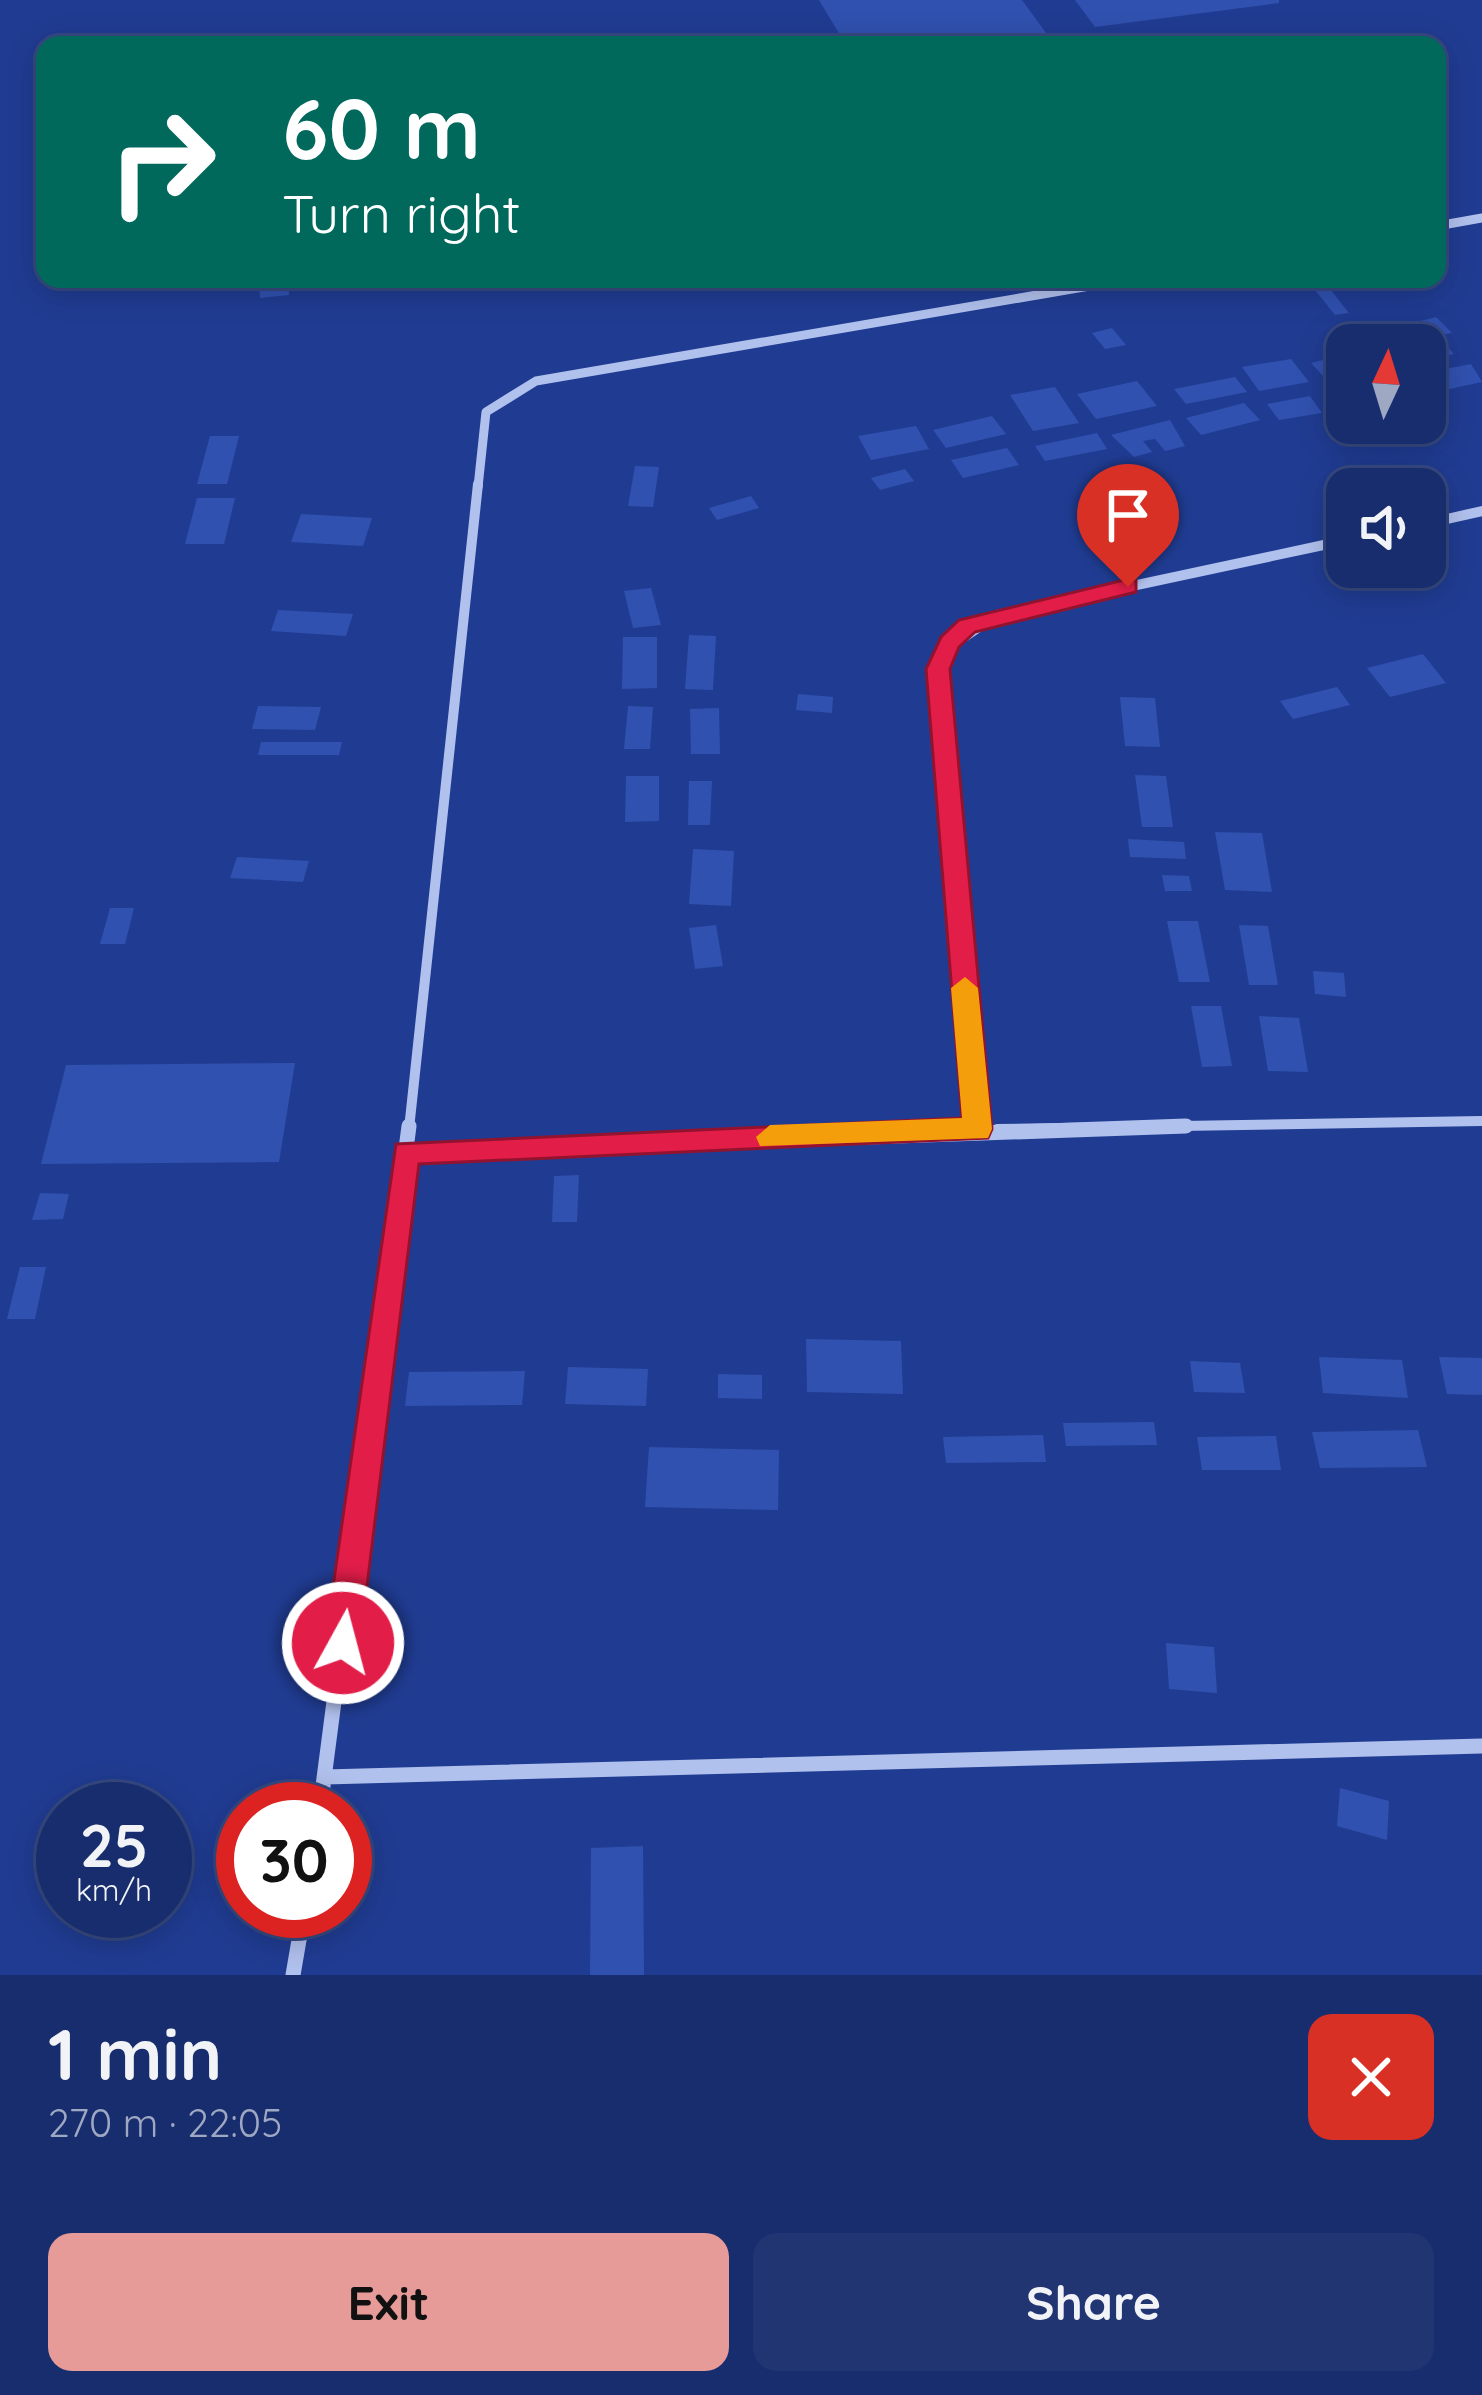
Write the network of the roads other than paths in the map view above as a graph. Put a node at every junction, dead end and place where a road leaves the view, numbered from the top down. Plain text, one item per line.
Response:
1 (1482, 218) edge
2 (1446, 224) edge
3 (1078, 288) edge
4 (1482, 512) edge
5 (1446, 520) edge
6 (1326, 544) edge
7 (1482, 1121) edge
8 (977, 1129) junction
9 (406, 1153) junction
10 (1482, 1746) edge
11 (325, 1777) junction
12 (324, 1782) edge
13 (299, 1938) edge
14 (293, 1975) edge

1 - 2 street
3 - 9 street
4 - 5 street
6 - 8 street
7 - 8 street
8 - 9 street
9 - 11 street
10 - 11 street
11 - 12 street
13 - 14 street

